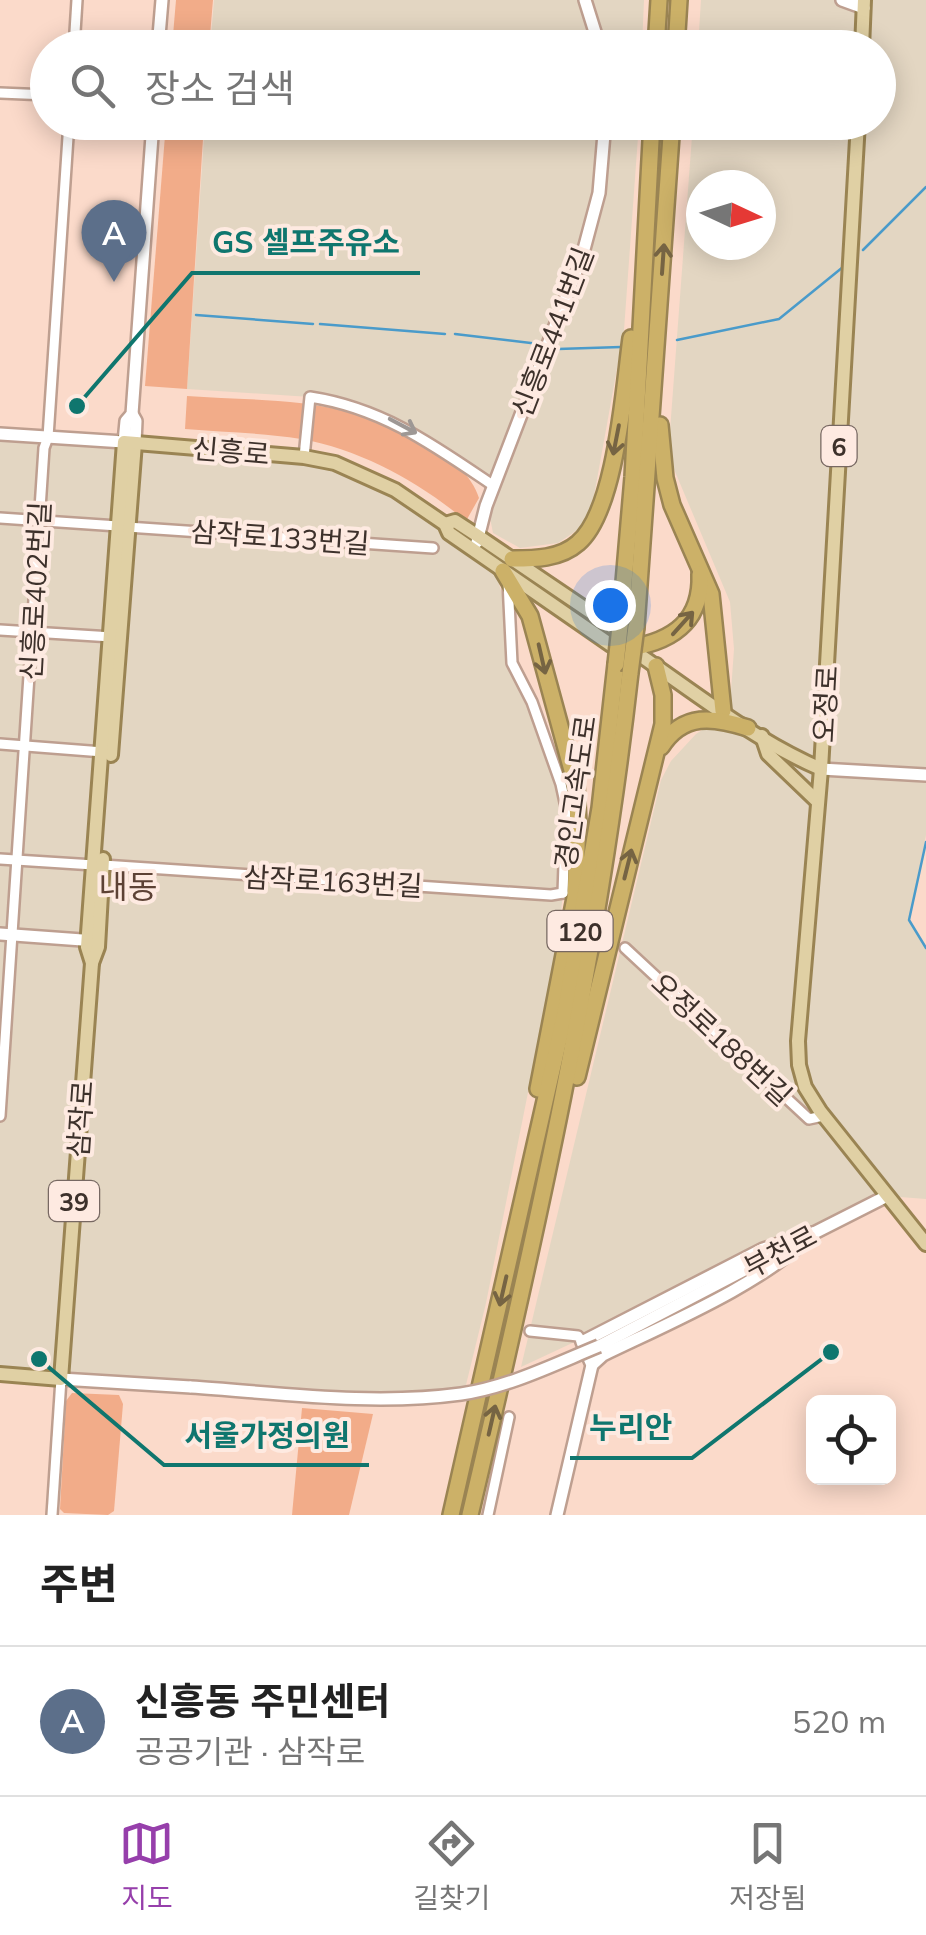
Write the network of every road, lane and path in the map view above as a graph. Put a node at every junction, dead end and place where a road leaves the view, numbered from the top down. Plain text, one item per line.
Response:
1 (77, 0) edge
2 (162, 0) edge
3 (585, 0) edge
4 (659, 0) edge
5 (680, 0) edge
6 (842, 0) edge
7 (877, 0) edge
8 (864, 4) edge
9 (75, 30) edge
10 (160, 30) edge
11 (594, 30) edge
12 (657, 30) edge
13 (678, 30) edge
14 (863, 30) edge
15 (0, 94) edge
16 (30, 95) edge
17 (67, 140) edge
18 (152, 140) edge
19 (603, 140) edge
20 (651, 140) edge
21 (671, 140) edge
22 (857, 140) edge
23 (646, 240) junction
24 (658, 356) junction
25 (0, 434) edge
26 (48, 437) junction
27 (129, 443) junction
28 (304, 457) junction
29 (494, 486) junction
30 (0, 518) edge
31 (39, 520) junction
32 (123, 526) junction
33 (476, 543) junction
34 (433, 548) dead end
35 (700, 568) junction
36 (507, 570) junction
37 (0, 630) edge
38 (32, 632) junction
39 (114, 637) junction
40 (628, 646) junction
41 (656, 666) junction
42 (623, 668) junction
43 (723, 711) junction
44 (755, 732) junction
45 (0, 744) edge
46 (26, 746) junction
47 (102, 752) junction
48 (656, 754) junction
49 (821, 769) junction
50 (926, 775) edge
51 (818, 802) junction
52 (0, 860) edge
53 (18, 861) junction
54 (99, 865) junction
55 (6, 935) edge
56 (93, 941) junction
57 (625, 948) dead end
58 (0, 1116) edge
59 (824, 1116) junction
60 (525, 1196) junction
61 (544, 1196) junction
62 (887, 1196) junction
63 (813, 1234) junction
64 (926, 1244) edge
65 (530, 1330) dead end
66 (584, 1338) junction
67 (592, 1365) junction
68 (0, 1374) edge
69 (61, 1378) junction
70 (510, 1416) dead end
71 (52, 1515) edge
72 (451, 1515) edge
73 (470, 1515) edge
74 (488, 1515) edge
75 (557, 1515) edge

1 - 9 street
2 - 10 street
3 - 11 street
4 - 12 highway
5 - 13 highway
6 - 8 street
7 - 8 main road
8 - 14 main road
15 - 16 street
17 - 26 street, 신흥로402번길
18 - 27 street, 삼작로
19 - 29 street, 신흥로441번길
20 - 23 highway, 경인고속도로 / 120
24 -> 21 highway, 경인고속도로 / 120
22 - 49 main road, 오정로 / 6
23 -> 36 highway
23 - 42 highway, 경인고속도로 / 120, bridge
24 - 35 highway
24 - 42 highway, 경인고속도로 / 120, bridge
25 - 26 street, 신흥로
26 - 27 street, 신흥로
26 - 31 street, 신흥로402번길
27 - 28 main road, 신흥로
27 - 32 main road, 삼작로 / 39
28 -> 29 street
28 - 33 main road, 신흥로
29 - 33 street, 신흥로441번길
30 - 31 street, 삼작로133번길
31 - 32 street, 삼작로133번길
31 - 38 street, 신흥로402번길
32 - 34 street, 삼작로133번길
32 - 39 main road, 삼작로 / 39
33 - 36 main road, 신흥로
40 -> 35 highway
35 - 43 highway
36 - 40 main road, 신흥로
36 - 54 street, 삼작로163번길
36 -> 60 highway
37 - 38 street
38 - 39 street
38 - 46 street, 신흥로402번길
39 - 47 main road, 삼작로 / 39
39 - 54 main road, 삼작로 / 39
40 - 41 main road, 신흥로
41 - 43 main road, 신흥로
41 - 48 highway
42 - 60 highway, 경인고속도로 / 120
42 - 61 highway, 경인고속도로 / 120
43 - 44 main road, 신흥로
44 - 48 highway
44 - 49 main road, 신흥로
44 - 51 main road
45 - 46 street
46 - 47 street
46 - 53 street, 신흥로402번길
47 - 54 main road, 삼작로 / 39
61 -> 48 highway
49 - 50 street, 신흥로
49 - 51 main road, 오정로 / 6
51 - 59 main road, 오정로 / 6
52 - 53 street, 삼작로163번길
53 - 54 street, 삼작로163번길
53 - 55 street, 신흥로402번길
54 - 56 main road, 삼작로 / 39
55 - 56 street
55 - 58 street, 신흥로402번길
56 - 69 main road, 삼작로 / 39
57 - 59 street, 오정로188번길
59 - 62 main road, 오정로 / 6
60 -> 72 highway, 경인고속도로 / 120
73 -> 61 highway, 경인고속도로 / 120
62 - 63 street, 부천로
62 - 64 main road, 오정로 / 6
63 - 66 street
63 - 67 street
63 - 69 street, 부천로, bridge
65 - 66 street
66 - 67 street
67 - 75 street
68 - 69 main road
69 - 71 street, 삼작로
70 - 74 street

